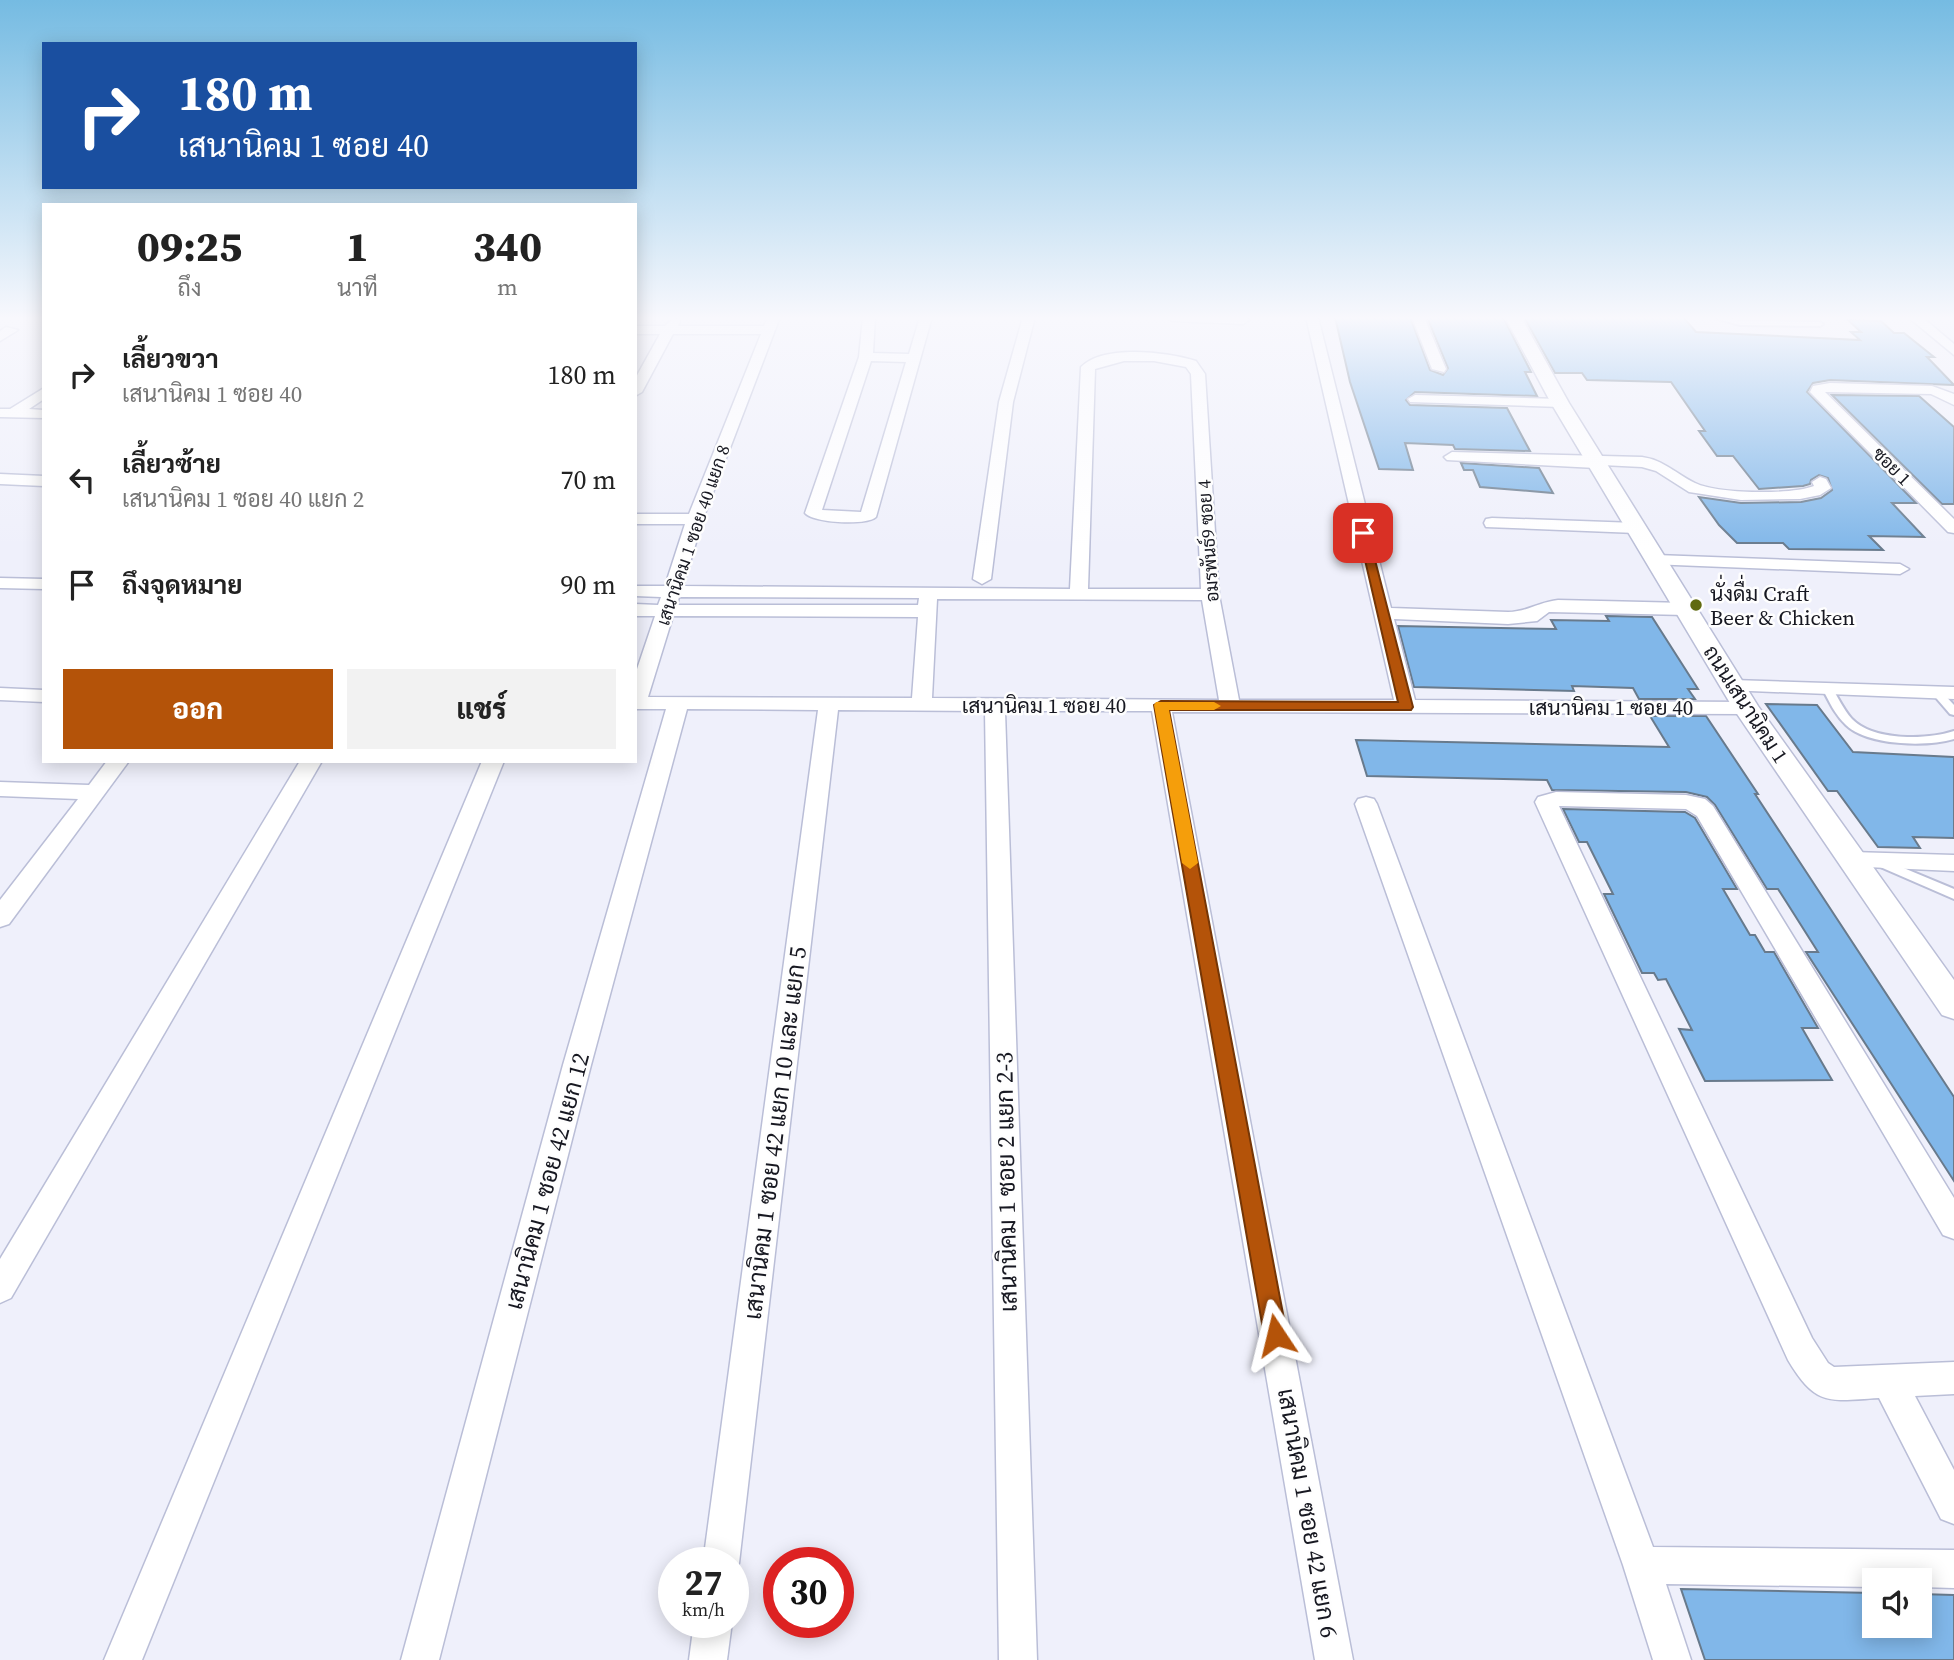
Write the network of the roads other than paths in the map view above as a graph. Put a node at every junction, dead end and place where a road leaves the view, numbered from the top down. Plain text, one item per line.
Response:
1 (40, 394) edge
2 (744, 394) edge
3 (854, 394) edge
4 (905, 394) edge
5 (1008, 394) edge
6 (1087, 394) edge
7 (1199, 394) edge
8 (1330, 394) edge
9 (1556, 394) edge
10 (1820, 394) edge
11 (1415, 399) dead end
12 (1560, 402) junction
13 (7, 413) edge
14 (42, 414) edge
15 (1452, 457) dead end
16 (1595, 461) junction
17 (0, 479) edge
18 (42, 481) edge
19 (1819, 482) dead end
20 (637, 519) edge
21 (695, 519) junction
22 (1492, 523) dead end
23 (1636, 528) junction
24 (1954, 528) edge
25 (1656, 560) junction
26 (1900, 569) dead end
27 (982, 579) dead end
28 (0, 583) edge
29 (42, 584) edge
30 (637, 591) edge
31 (673, 591) junction
32 (1079, 594) junction
33 (1210, 595) junction
34 (928, 602) junction
35 (637, 610) edge
36 (667, 610) junction
37 (1686, 610) junction
38 (1381, 613) junction
39 (1826, 688) junction
40 (1945, 692) edge
41 (0, 694) edge
42 (42, 696) edge
43 (1739, 697) junction
44 (637, 701) edge
45 (637, 704) edge
46 (678, 704) junction
47 (829, 704) junction
48 (922, 705) junction
49 (995, 705) junction
50 (1161, 705) junction
51 (1230, 706) junction
52 (1406, 707) junction
53 (1954, 712) edge
54 (1954, 734) edge
55 (117, 763) edge
56 (310, 763) edge
57 (493, 763) edge
58 (0, 789) edge
59 (95, 792) junction
60 (1366, 804) dead end
61 (1864, 860) junction
62 (1954, 863) edge
63 (1954, 894) edge
64 (4, 907) edge
65 (1954, 1006) edge
66 (1954, 1225) edge
67 (0, 1288) edge
68 (1954, 1378) edge
69 (1889, 1382) junction
70 (1954, 1506) edge
71 (722, 1547) edge
72 (1641, 1565) junction
73 (1954, 1569) edge
74 (711, 1638) edge
75 (123, 1660) edge
76 (420, 1660) edge
77 (708, 1660) edge
78 (1018, 1660) edge
79 (1335, 1660) edge
80 (1672, 1660) edge

1 - 13 street
2 - 21 street, เสนานิคม 1 ซอย 40 แยก 8
3 - 4 street
5 - 27 street
6 - 32 street, อมรพันธ์9 ซอย 4
7 - 33 street, อมรพันธ์9 ซอย 4
8 - 38 street
9 - 12 street, ถนนเสนานิคม 1
10 - 24 street, ซอย 1
11 - 12 street
12 - 16 street, ถนนเสนานิคม 1
13 - 14 street
15 - 16 street
16 - 19 street
16 - 23 street, ถนนเสนานิคม 1
17 - 18 street
20 - 21 street
21 - 31 street, เสนานิคม 1 ซอย 40 แยก 8
22 - 23 street
23 - 25 street, ถนนเสนานิคม 1
25 - 26 street
25 - 37 street, ถนนเสนานิคม 1
28 - 29 street
30 - 31 street
31 - 34 street
31 - 36 street, เสนานิคม 1 ซอย 40 แยก 8
32 - 33 street
32 - 34 street
33 - 51 street, อมรพันธ์9 ซอย 4
34 - 36 street
34 - 48 street
35 - 36 street
36 - 44 street, เสนานิคม 1 ซอย 40 แยก 8
37 - 38 street
37 - 43 street, ถนนเสนานิคม 1
38 - 52 street
39 - 40 street, เสนานิคม 1 ซอย 40
39 - 43 street, เสนานิคม 1 ซอย 40
39 - 54 lane
40 - 53 lane
41 - 42 street
43 - 52 street, เสนานิคม 1 ซอย 40
43 - 61 street, ถนนเสนานิคม 1
45 - 46 street, เสนานิคม 1 ซอย 40
46 - 47 street, เสนานิคม 1 ซอย 40
46 - 76 street, เสนานิคม 1 ซอย 42 แยก 12
47 - 48 street, เสนานิคม 1 ซอย 40
47 - 71 street, เสนานิคม 1 ซอย 42 แยก 10 และ แยก 5
48 - 49 street, เสนานิคม 1 ซอย 40
49 - 50 street, เสนานิคม 1 ซอย 40
49 - 78 street, เสนานิคม 1 ซอย 2 แยก 2-3
50 - 51 street, เสนานิคม 1 ซอย 40
50 - 79 street, เสนานิคม 1 ซอย 42 แยก 6
51 - 52 street, เสนานิคม 1 ซอย 40
55 - 59 street
56 - 67 street
57 - 75 street
58 - 59 street
59 - 64 street
60 - 72 street
61 - 62 street
61 - 63 lane
61 - 65 street, ถนนเสนานิคม 1
66 - 69 street
68 - 69 street
69 - 70 street
72 - 73 street
72 - 80 street
74 - 77 street

